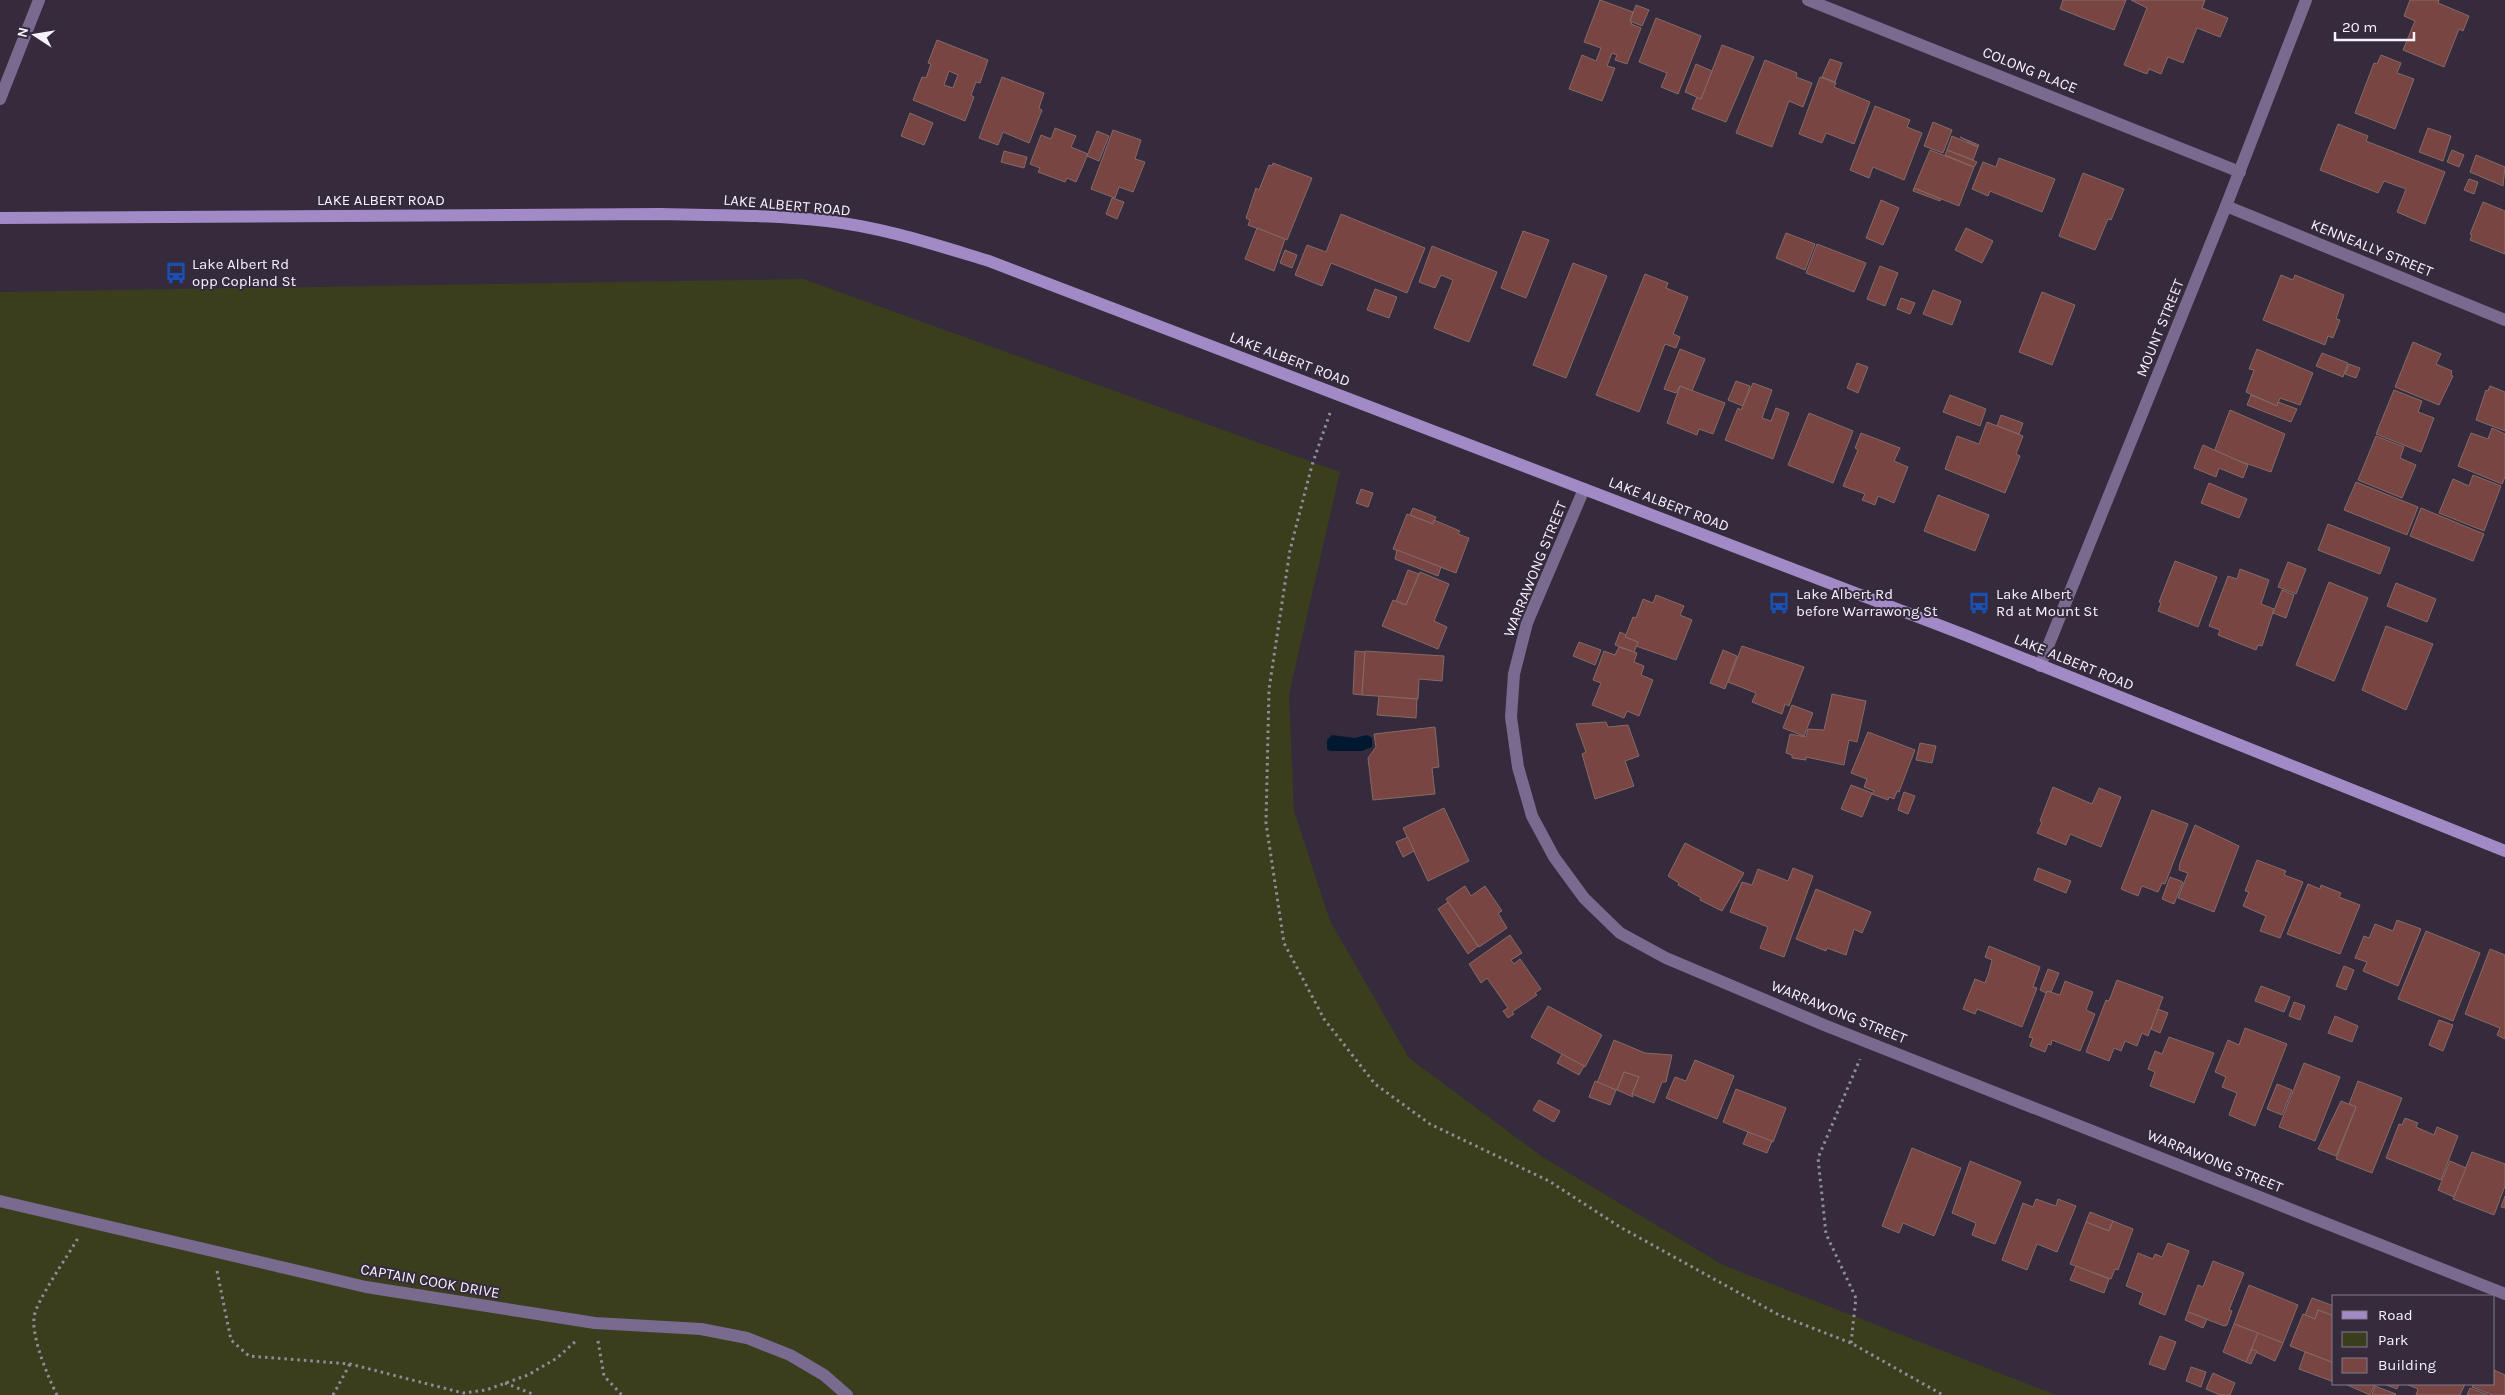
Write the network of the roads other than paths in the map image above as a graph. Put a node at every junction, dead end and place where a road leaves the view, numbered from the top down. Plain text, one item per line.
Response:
1 (39, 0) edge
2 (1808, 0) edge
3 (2306, 0) edge
4 (0, 99) edge
5 (2240, 172) junction
6 (2226, 206) junction
7 (0, 218) edge
8 (2505, 320) edge
9 (1584, 489) junction
10 (2040, 666) junction
11 (2505, 852) edge
12 (0, 1201) edge
13 (2505, 1294) edge
14 (847, 1395) edge

1 - 4 street
2 - 5 street, COLONG PLACE
3 - 5 street, MOUNT STREET
5 - 6 street, MOUNT STREET
6 - 8 street, KENNEALLY STREET
6 - 10 street, MOUNT STREET
7 - 9 main road, LAKE ALBERT ROAD
9 - 10 main road, LAKE ALBERT ROAD
9 - 13 street, WARRAWONG STREET
10 - 11 main road, LAKE ALBERT ROAD
12 - 14 street, CAPTAIN COOK DRIVE

